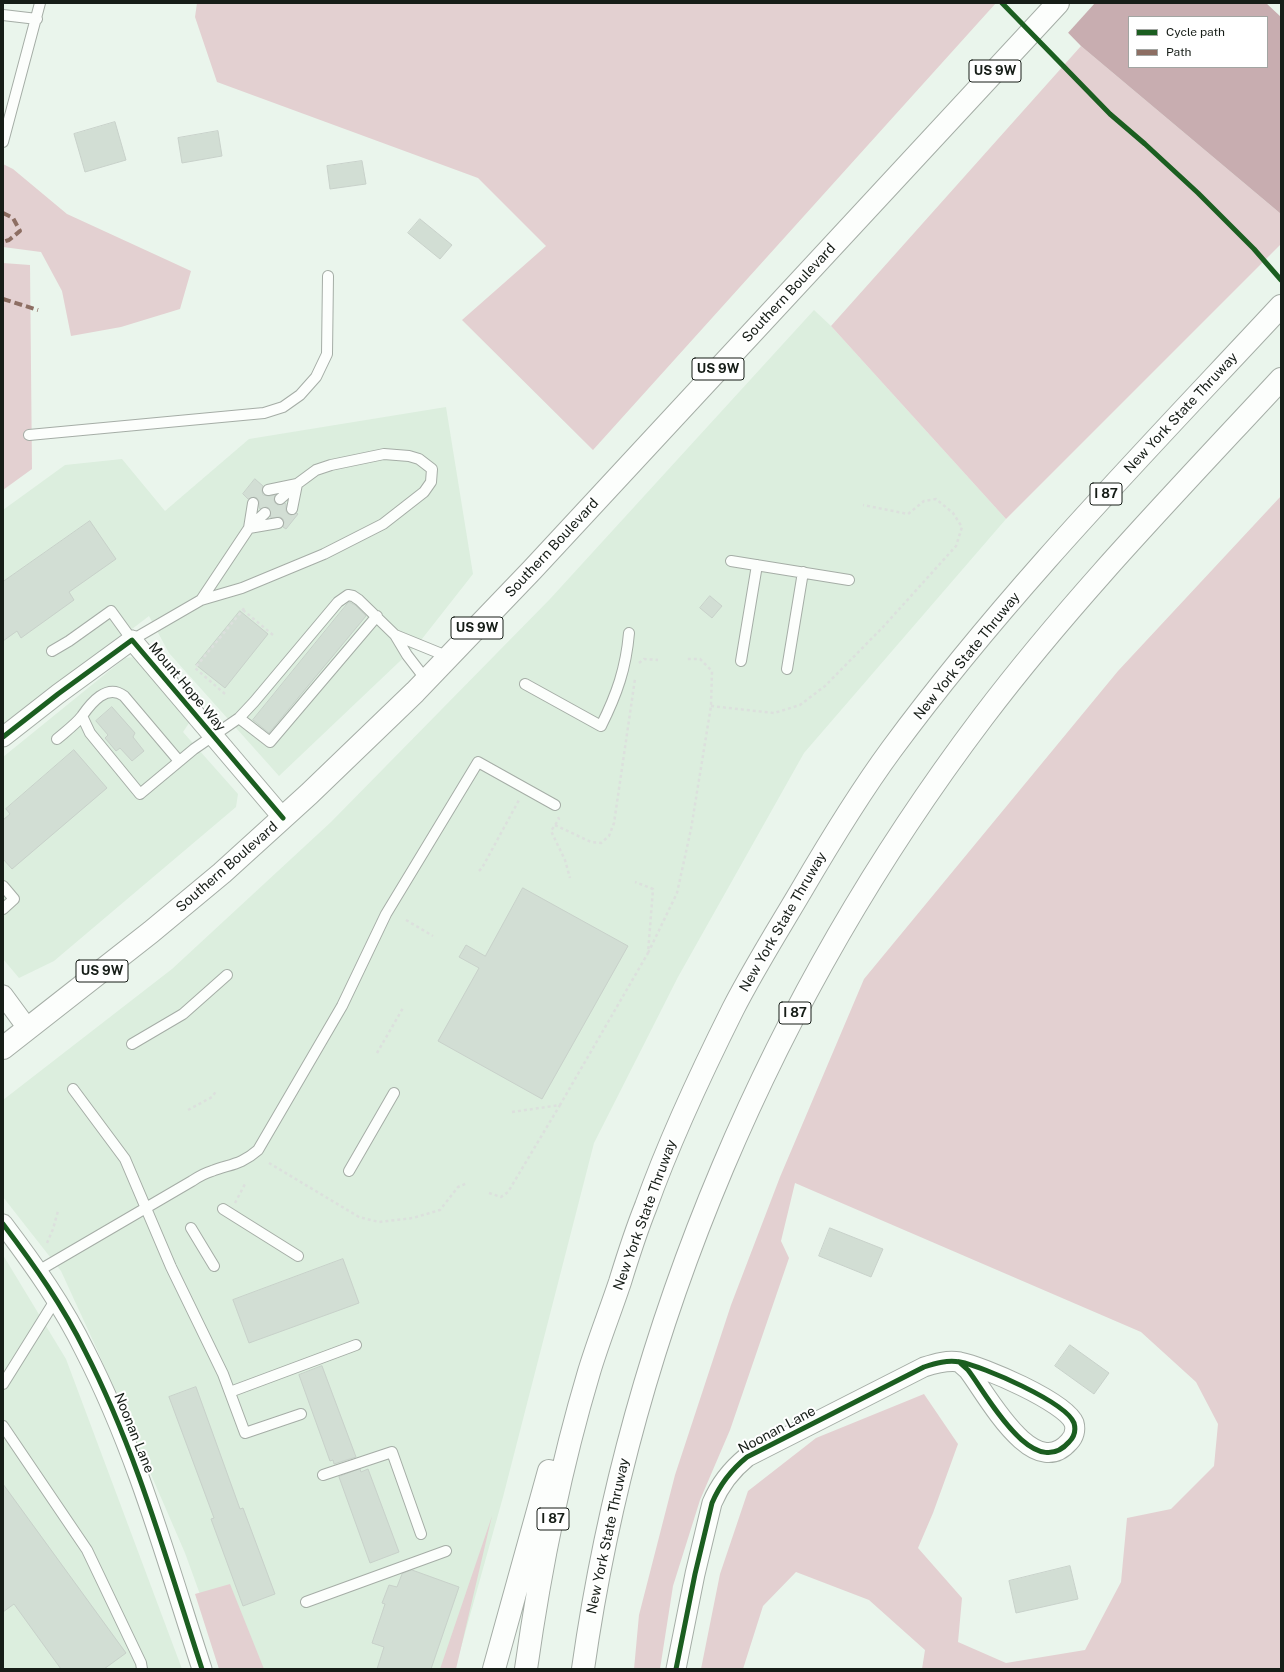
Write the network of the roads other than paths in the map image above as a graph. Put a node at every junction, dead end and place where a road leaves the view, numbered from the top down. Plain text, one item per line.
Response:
1 (40, 3) edge
2 (1058, 3) edge
3 (3, 15) edge
4 (37, 19) junction
5 (3, 142) edge
6 (328, 276) dead end
7 (1281, 306) edge
8 (1281, 379) edge
9 (29, 435) dead end
10 (297, 484) junction
11 (268, 490) dead end
12 (280, 499) dead end
13 (253, 503) dead end
14 (292, 509) dead end
15 (265, 512) dead end
16 (278, 523) dead end
17 (249, 528) junction
18 (731, 561) dead end
19 (757, 565) junction
20 (803, 572) junction
21 (849, 580) dead end
22 (200, 600) junction
23 (377, 616) junction
24 (629, 633) dead end
25 (395, 635) junction
26 (132, 640) junction
27 (52, 651) dead end
28 (449, 657) junction
29 (741, 661) dead end
30 (787, 669) dead end
31 (427, 681) junction
32 (525, 684) dead end
33 (82, 716) junction
34 (238, 718) junction
35 (212, 736) junction
36 (3, 737) edge
37 (57, 739) dead end
38 (179, 761) junction
39 (555, 806) dead end
40 (283, 818) junction
41 (3, 886) edge
42 (3, 909) edge
43 (227, 976) dead end
44 (3, 995) edge
45 (28, 1029) junction
46 (132, 1044) dead end
47 (3, 1048) edge
48 (72, 1089) dead end
49 (394, 1093) dead end
50 (349, 1171) dead end
51 (147, 1207) junction
52 (225, 1211) road end
53 (3, 1224) edge
54 (191, 1228) dead end
55 (298, 1256) dead end
56 (214, 1266) dead end
57 (38, 1271) junction
58 (56, 1299) junction
59 (356, 1345) dead end
60 (960, 1362) junction
61 (590, 1371) junction
62 (3, 1384) edge
63 (230, 1392) junction
64 (301, 1414) dead end
65 (3, 1426) edge
66 (323, 1475) dead end
67 (421, 1534) dead end
68 (446, 1551) dead end
69 (306, 1602) dead end
70 (142, 1669) edge
71 (202, 1669) edge
72 (494, 1669) edge
73 (526, 1669) edge
74 (583, 1669) edge
75 (676, 1669) edge

1 - 4 lane
2 - 28 main road, Southern Boulevard / US 9W
3 - 4 lane
4 - 5 lane
6 - 9 lane
7 - 61 main road, New York State Thruway / I 87
8 - 74 main road, New York State Thruway / I 87
10 - 11 lane
10 - 12 lane
10 - 14 lane
10 - 22 lane
13 - 17 lane
15 - 17 lane
16 - 17 lane
17 - 22 lane
18 - 19 lane
19 - 20 lane
19 - 29 lane
20 - 21 lane
20 - 30 lane
22 - 26 lane
23 - 25 lane
23 - 34 lane
23 - 34 lane
24 - 32 lane
25 - 28 lane
25 - 31 lane
26 - 27 lane
26 - 35 street, Mount Hope Way
26 - 36 street, Mount Hope Way
28 - 31 main road, Southern Boulevard / US 9W
31 - 40 main road, Southern Boulevard / US 9W
33 - 37 lane
33 - 38 lane
33 - 38 lane
34 - 35 lane
35 - 38 lane
35 - 40 street, Mount Hope Way
39 - 51 lane
40 - 45 main road, Southern Boulevard / US 9W
41 - 42 lane
43 - 46 lane
44 - 45 street
45 - 47 main road, Southern Boulevard / US 9W
48 - 51 lane
49 - 50 lane
51 - 57 lane
51 - 63 lane
52 - 55 lane
53 - 57 street, Noonan Lane
54 - 56 lane
57 - 58 street, Noonan Lane
58 - 62 lane
58 - 71 street, Noonan Lane
59 - 63 lane
60 - 60 street, Noonan Lane
60 - 75 street, Noonan Lane
61 - 72 main road
61 - 73 main road, New York State Thruway / I 87
63 - 64 lane
65 - 70 lane
66 - 67 lane
68 - 69 lane

